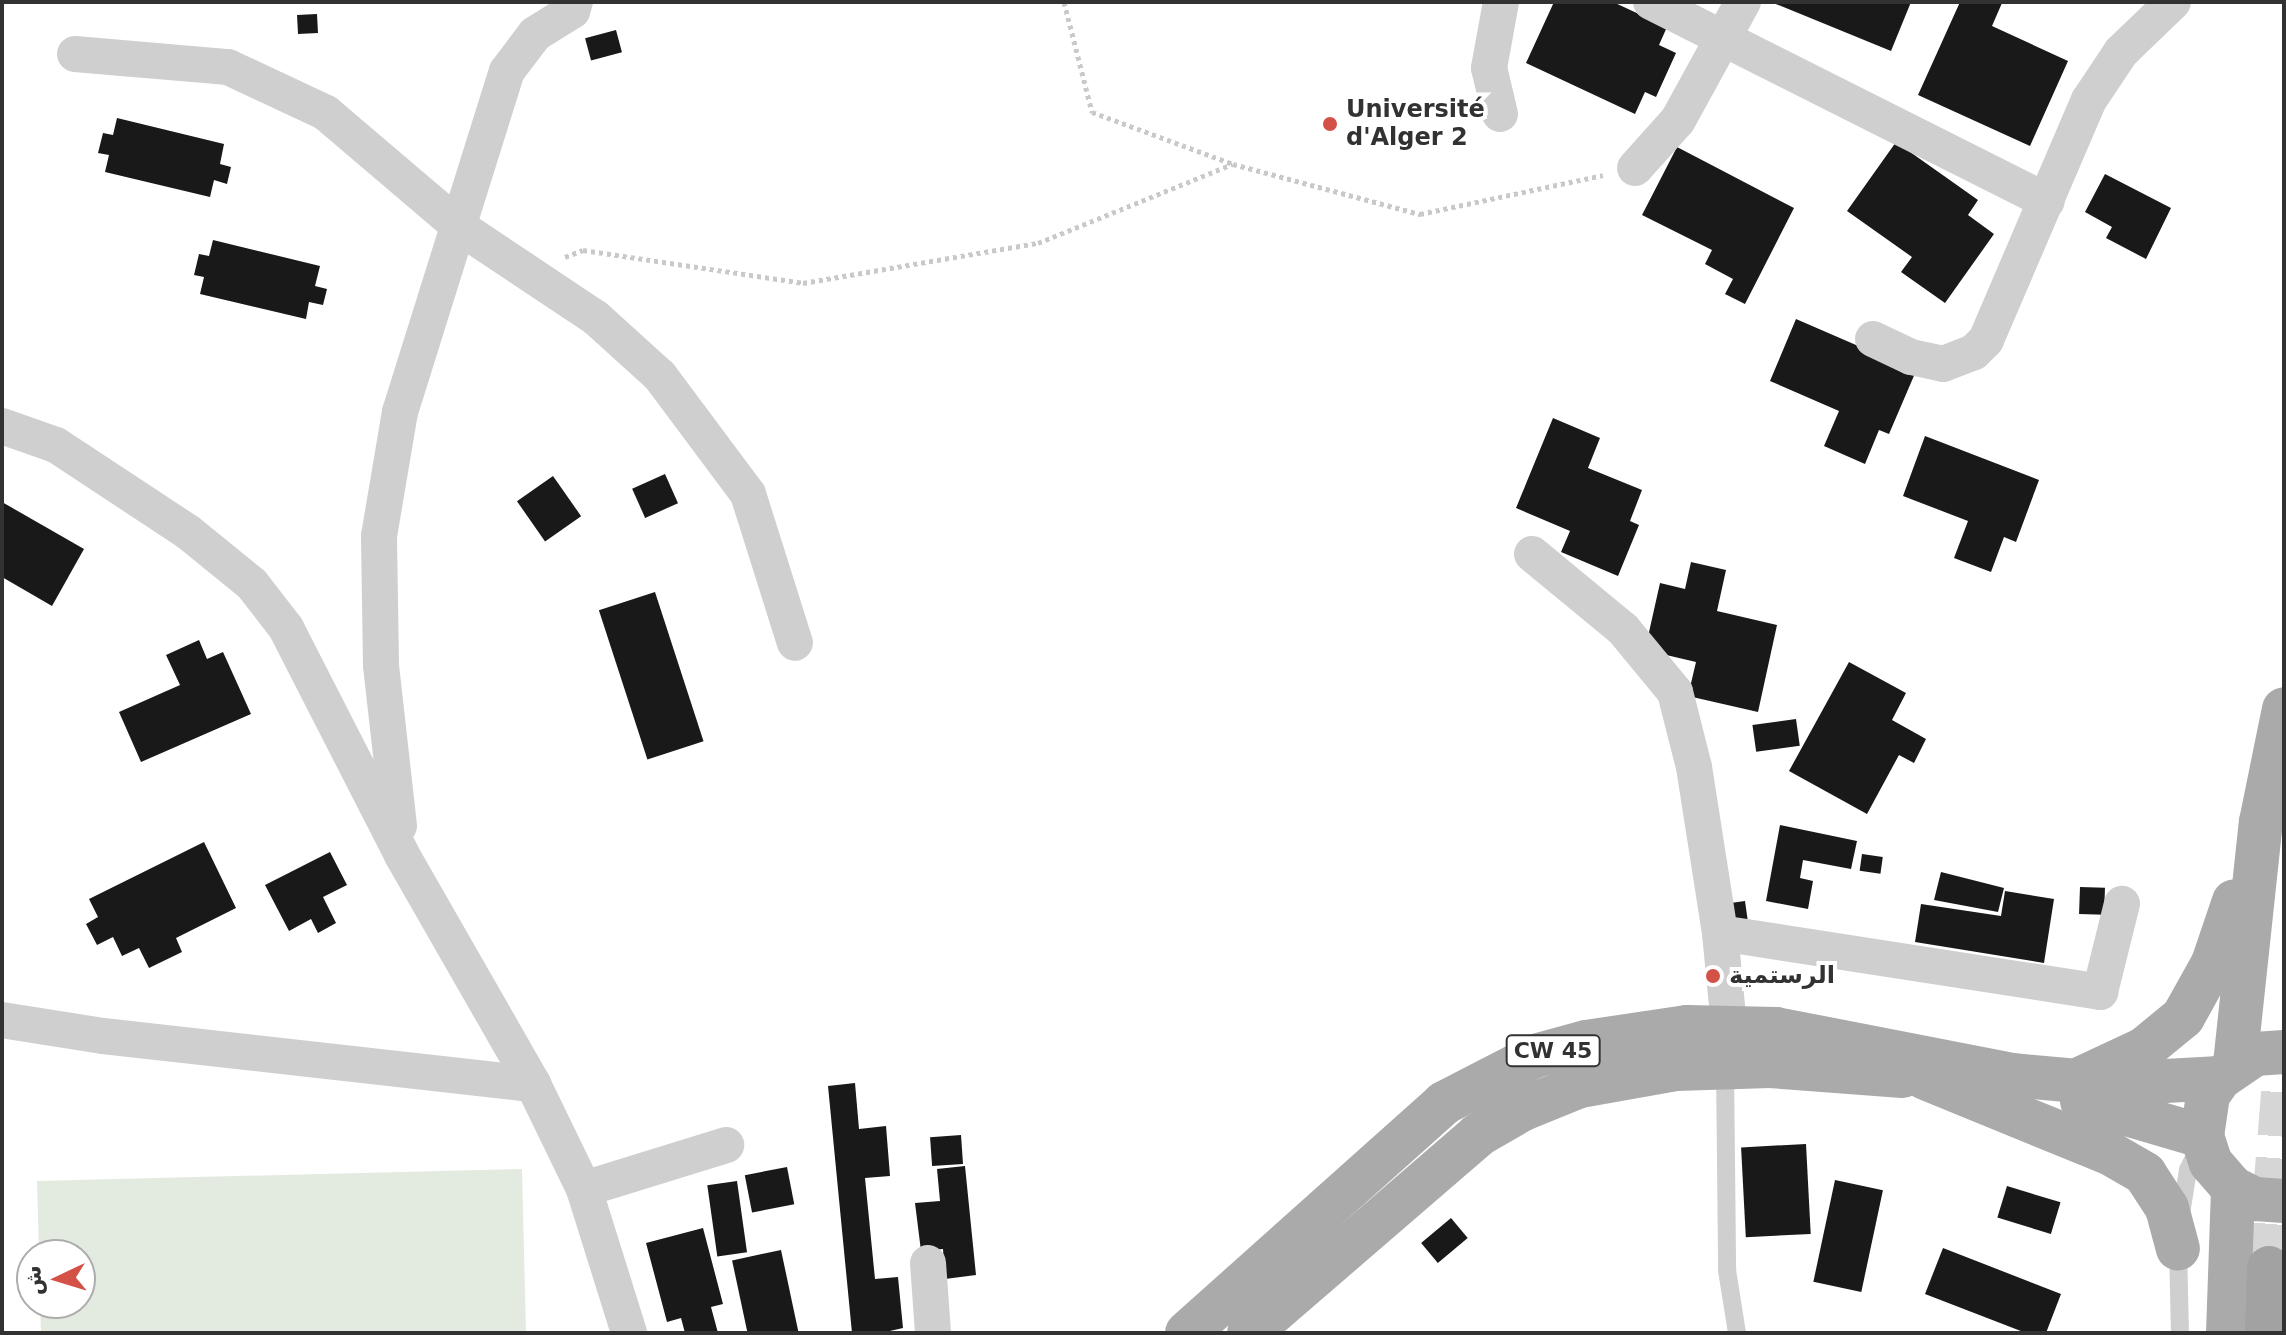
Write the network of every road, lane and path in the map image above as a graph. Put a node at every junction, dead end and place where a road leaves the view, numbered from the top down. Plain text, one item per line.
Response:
1 (1064, 2) edge
2 (1501, 2) edge
3 (1651, 2) edge
4 (1743, 2) edge
5 (2173, 2) edge
6 (582, 5) edge
7 (1724, 39) junction
8 (75, 54) dead end
9 (1500, 114) dead end
10 (1233, 164) junction
11 (1635, 168) joint
12 (2047, 201) junction
13 (461, 228) junction
14 (530, 271) junction
15 (1873, 339) dead end
16 (2, 426) edge
17 (1532, 554) dead end
18 (795, 643) dead end
19 (2284, 709) edge
20 (2261, 822) junction
21 (402, 855) junction
22 (2122, 904) dead end
23 (1720, 933) junction
24 (2, 1020) edge
25 (1727, 1047) junction
26 (2284, 1052) edge
27 (2227, 1071) junction
28 (1925, 1078) junction
29 (2074, 1082) junction
30 (533, 1084) junction
31 (2202, 1138) junction
32 (726, 1145) dead end
33 (2229, 1185) junction
34 (584, 1189) junction
35 (2284, 1201) edge
36 (2178, 1249) junction
37 (928, 1263) dead end
38 (2269, 1268) tunnel mouth
39 (2218, 1315) edge
40 (629, 1333) edge
41 (933, 1333) edge
42 (1187, 1333) edge
43 (1249, 1333) edge
44 (1737, 1333) edge
45 (2180, 1333) edge
46 (2267, 1333) edge

1 - 10 path
2 - 9 street
3 - 7 street
4 - 7 street
5 - 12 street
6 - 13 street
7 - 11 street
7 - 12 street
8 - 13 street
10 - 11 path
10 - 14 path
12 - 15 street
13 - 14 street
13 - 21 street
14 - 18 street
16 - 21 street
17 - 23 street
19 - 20 main road
20 - 27 main road
20 - 29 main road
21 - 30 street
22 - 23 street
23 - 25 street
24 - 30 street
25 - 28 main road
25 - 29 main road, CW 45
25 - 42 main road, CW 45
25 - 43 main road
25 - 44 lane
26 - 27 main road
27 - 29 main road
27 - 31 main road
28 - 31 main road
28 - 36 main road
30 - 34 street
31 - 33 main road
31 - 36 lane
32 - 34 street
33 - 35 main road
33 - 39 main road
34 - 40 street
36 - 45 lane
37 - 41 street
38 - 46 highway

